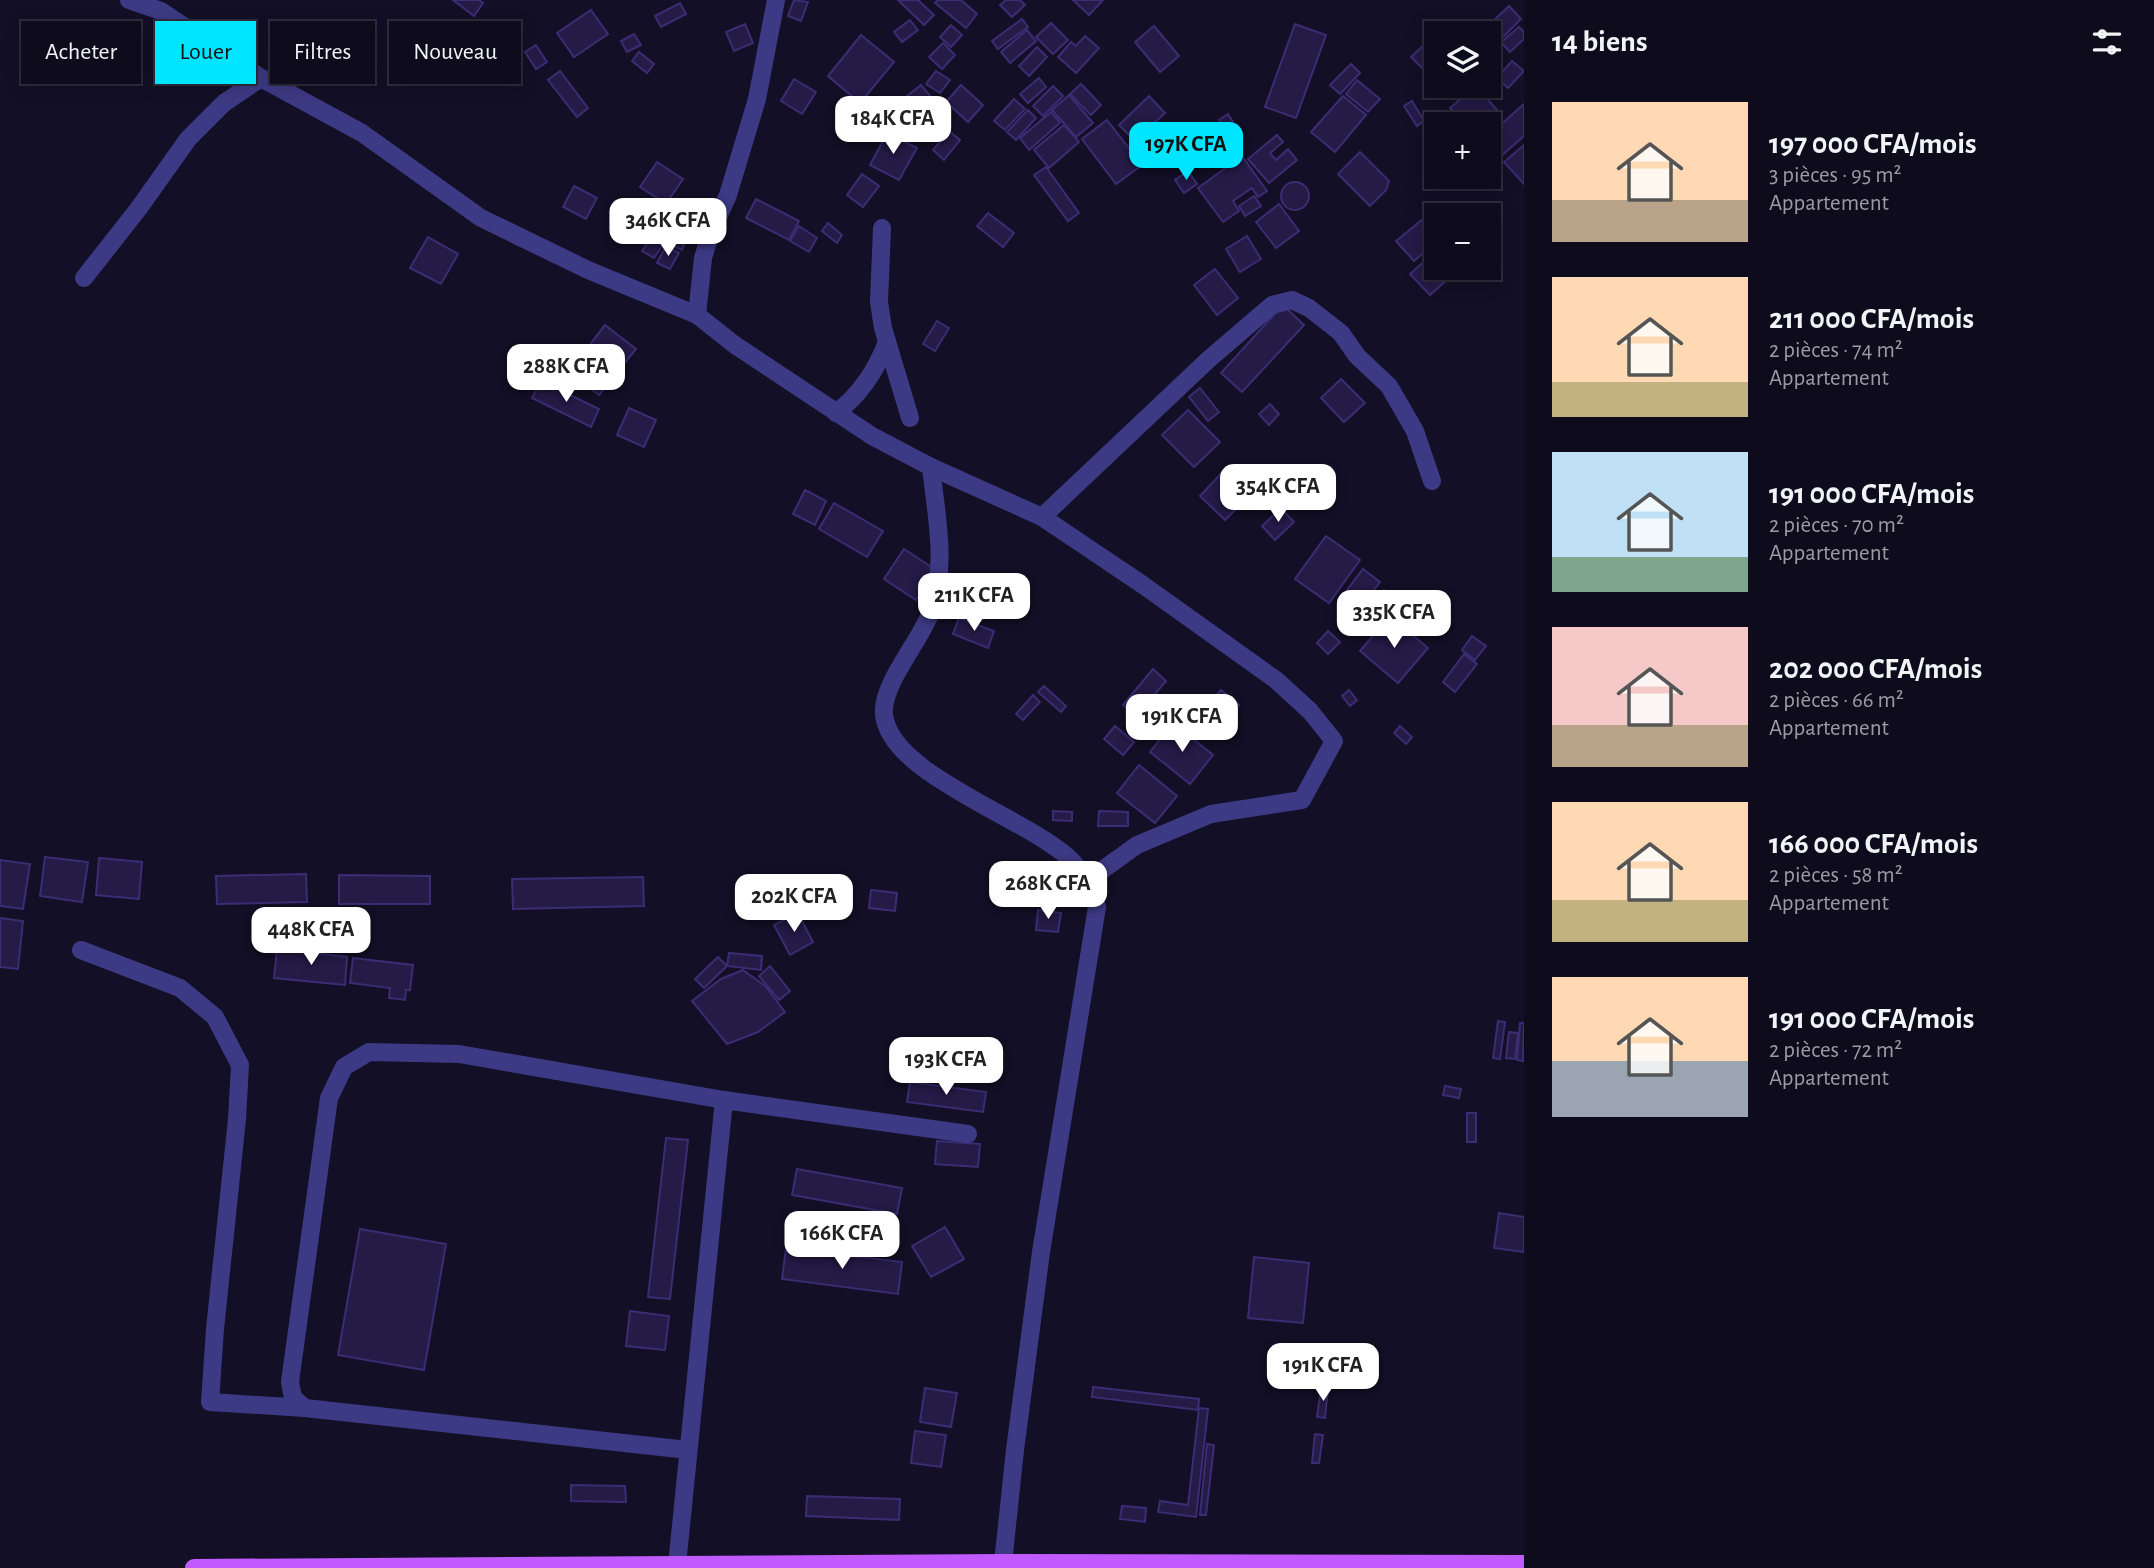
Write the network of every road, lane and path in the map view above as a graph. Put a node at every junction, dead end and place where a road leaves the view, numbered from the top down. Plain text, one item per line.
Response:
1 (129, 0) edge
2 (776, 0) edge
3 (261, 78) junction
4 (882, 228) dead end
5 (84, 278) dead end
6 (696, 315) junction
7 (887, 342) junction
8 (836, 413) junction
9 (910, 418) dead end
10 (931, 467) junction
11 (1432, 481) dead end
12 (1042, 517) junction
13 (1087, 881) junction
14 (81, 950) dead end
15 (724, 1100) junction
16 (968, 1134) dead end
17 (305, 1408) junction
18 (688, 1450) junction
19 (1003, 1563) junction
20 (1524, 1564) edge
21 (677, 1565) junction
22 (1086, 1565) edge
23 (443, 1567) edge
24 (194, 1568) edge

1 - 3 street
2 - 6 street
3 - 5 street
3 - 6 street
4 - 7 street
6 - 8 street
7 - 8 street
7 - 9 street
8 - 10 street
10 - 12 street
10 - 13 street
11 - 12 street
12 - 13 street
13 - 19 street
14 - 17 street
15 - 16 street
15 - 17 street
15 - 18 street
17 - 18 street
18 - 21 street
19 - 21 main road
19 - 22 main road
20 - 22 main road
21 - 23 main road
23 - 24 main road

